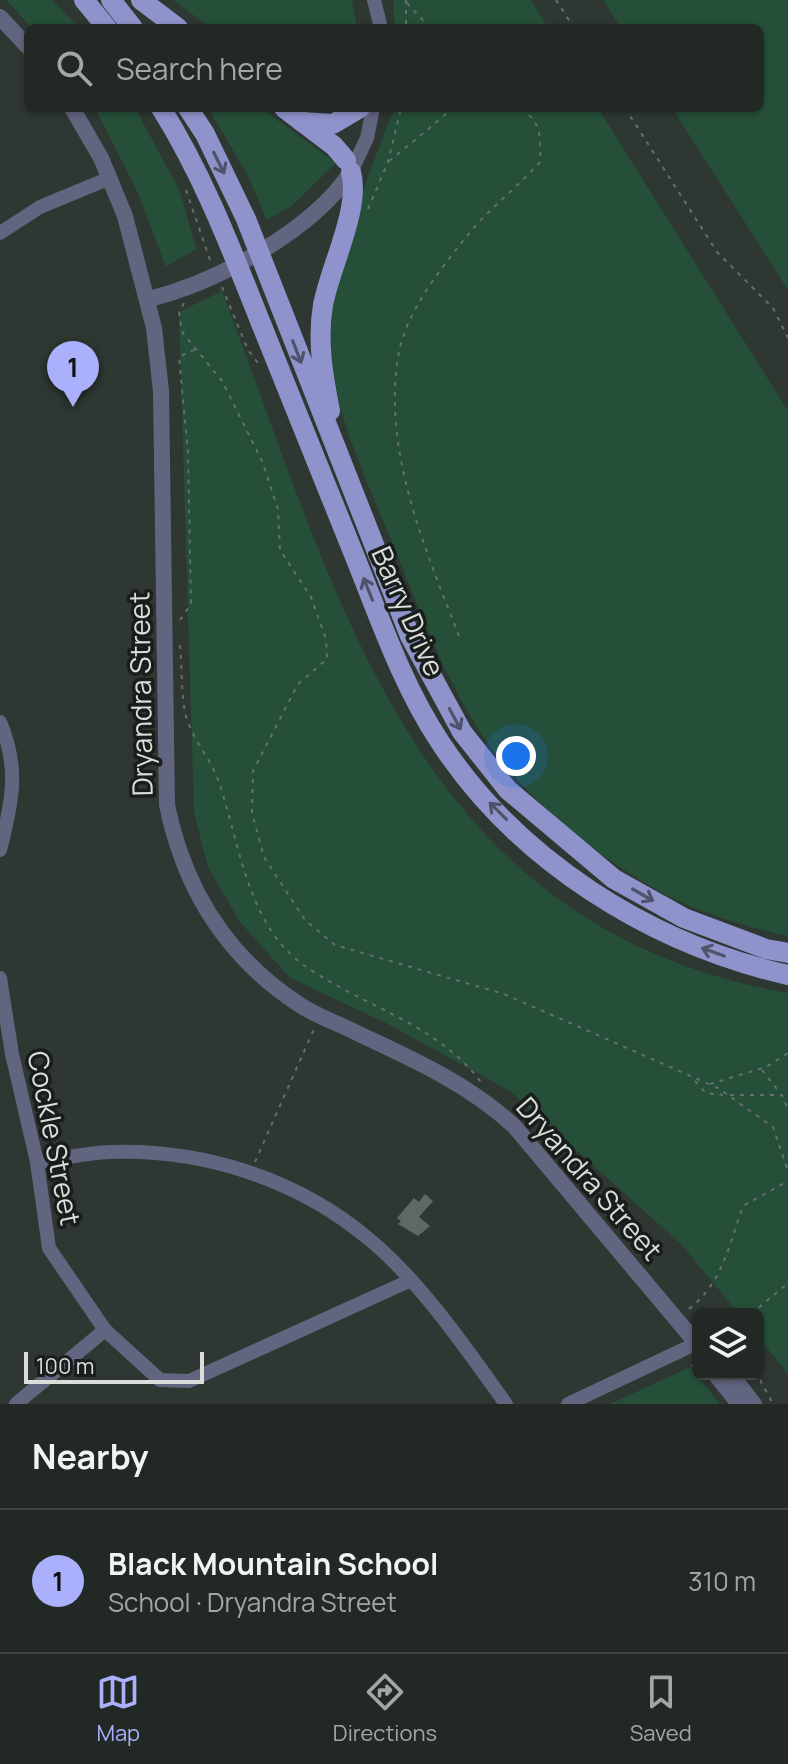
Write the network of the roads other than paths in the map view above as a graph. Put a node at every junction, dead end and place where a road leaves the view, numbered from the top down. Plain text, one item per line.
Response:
1 (84, 0) edge
2 (111, 0) edge
3 (141, 0) edge
4 (374, 0) edge
5 (0, 17) edge
6 (104, 24) edge
7 (130, 24) edge
8 (173, 24) edge
9 (380, 24) edge
10 (24, 43) edge
11 (74, 112) edge
12 (164, 112) edge
13 (191, 112) edge
14 (289, 112) edge
15 (353, 112) edge
16 (369, 112) edge
17 (302, 122) junction
18 (349, 166) junction
19 (110, 178) junction
20 (0, 233) edge
21 (149, 299) junction
22 (340, 462) junction
23 (0, 722) edge
24 (0, 850) edge
25 (788, 953) edge
26 (788, 975) edge
27 (0, 978) edge
28 (37, 1162) junction
29 (409, 1281) junction
30 (105, 1330) junction
31 (692, 1336) edge
32 (692, 1347) edge
33 (720, 1380) edge
34 (736, 1380) edge
35 (16, 1404) edge
36 (506, 1404) edge
37 (568, 1404) edge
38 (739, 1404) edge
39 (754, 1404) edge

1 - 6 main road
2 - 7 main road
3 - 8 main road
4 - 9 street
5 - 10 street
11 - 19 street, Dryandra Street
26 -> 12 main road, Barry Drive
13 -> 22 main road, Barry Drive
14 - 17 main road
15 - 17 main road
16 - 18 street
17 - 18 main road
18 - 21 street
18 - 22 main road
19 - 20 street
19 - 21 street, Dryandra Street
21 - 31 street, Dryandra Street
22 -> 25 main road, Barry Drive
23 - 24 street
27 - 28 street, Cockle Street
28 - 29 street
28 - 30 street, Cockle Street
29 - 30 street, Cockle Street
29 - 36 street
30 - 35 street
32 - 37 street
33 - 38 street
34 - 39 street

